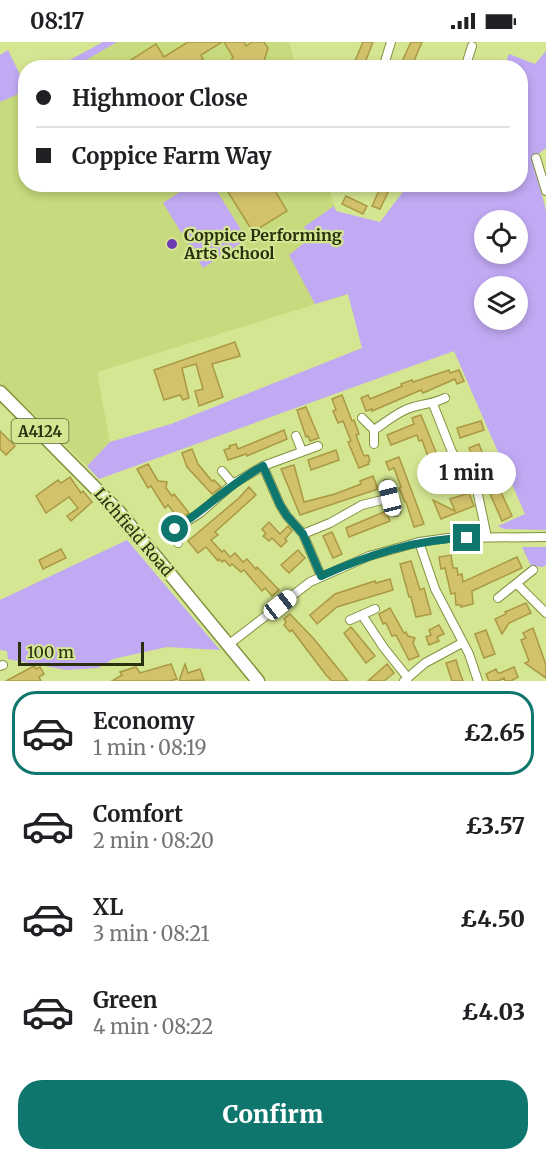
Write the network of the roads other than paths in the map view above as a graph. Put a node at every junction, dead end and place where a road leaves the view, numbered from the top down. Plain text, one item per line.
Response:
1 (390, 42) edge
2 (472, 46) dead end
3 (385, 60) edge
4 (468, 60) edge
5 (536, 158) dead end
6 (546, 191) edge
7 (0, 392) edge
8 (445, 398) dead end
9 (433, 404) junction
10 (362, 418) dead end
11 (374, 430) junction
12 (296, 436) dead end
13 (374, 444) dead end
14 (318, 446) dead end
15 (302, 452) junction
16 (263, 466) junction
17 (222, 471) dead end
18 (233, 484) junction
19 (386, 484) dead end
20 (390, 498) junction
21 (396, 512) dead end
22 (164, 526) dead end
23 (175, 529) junction
24 (303, 534) junction
25 (487, 537) junction
26 (546, 537) edge
27 (419, 542) junction
28 (178, 543) dead end
29 (533, 570) dead end
30 (321, 576) junction
31 (517, 584) junction
32 (498, 598) dead end
33 (375, 609) dead end
34 (546, 613) edge
35 (362, 615) junction
36 (350, 620) dead end
37 (462, 643) junction
38 (228, 645) junction
39 (406, 679) edge
40 (258, 681) edge
41 (478, 681) edge

1 - 3 street
2 - 4 street
5 - 6 street
7 - 38 main road, Lichfield Road / A4124
8 - 9 street
9 - 11 street
9 - 25 street
10 - 11 street
11 - 13 street
12 - 15 street
14 - 15 street
15 - 16 street
16 - 18 street
16 - 24 street
17 - 18 street
18 - 23 street
19 - 20 street
20 - 21 street
20 - 24 street
22 - 23 street
23 - 28 street
24 - 30 street
25 - 26 street
25 - 27 street
27 - 30 street
27 - 37 street
29 - 31 street
30 - 38 street
31 - 32 street
31 - 34 street
33 - 35 street
35 - 36 street
35 - 39 street
37 - 39 street
37 - 41 street
38 - 40 main road, Lichfield Road / A4124

